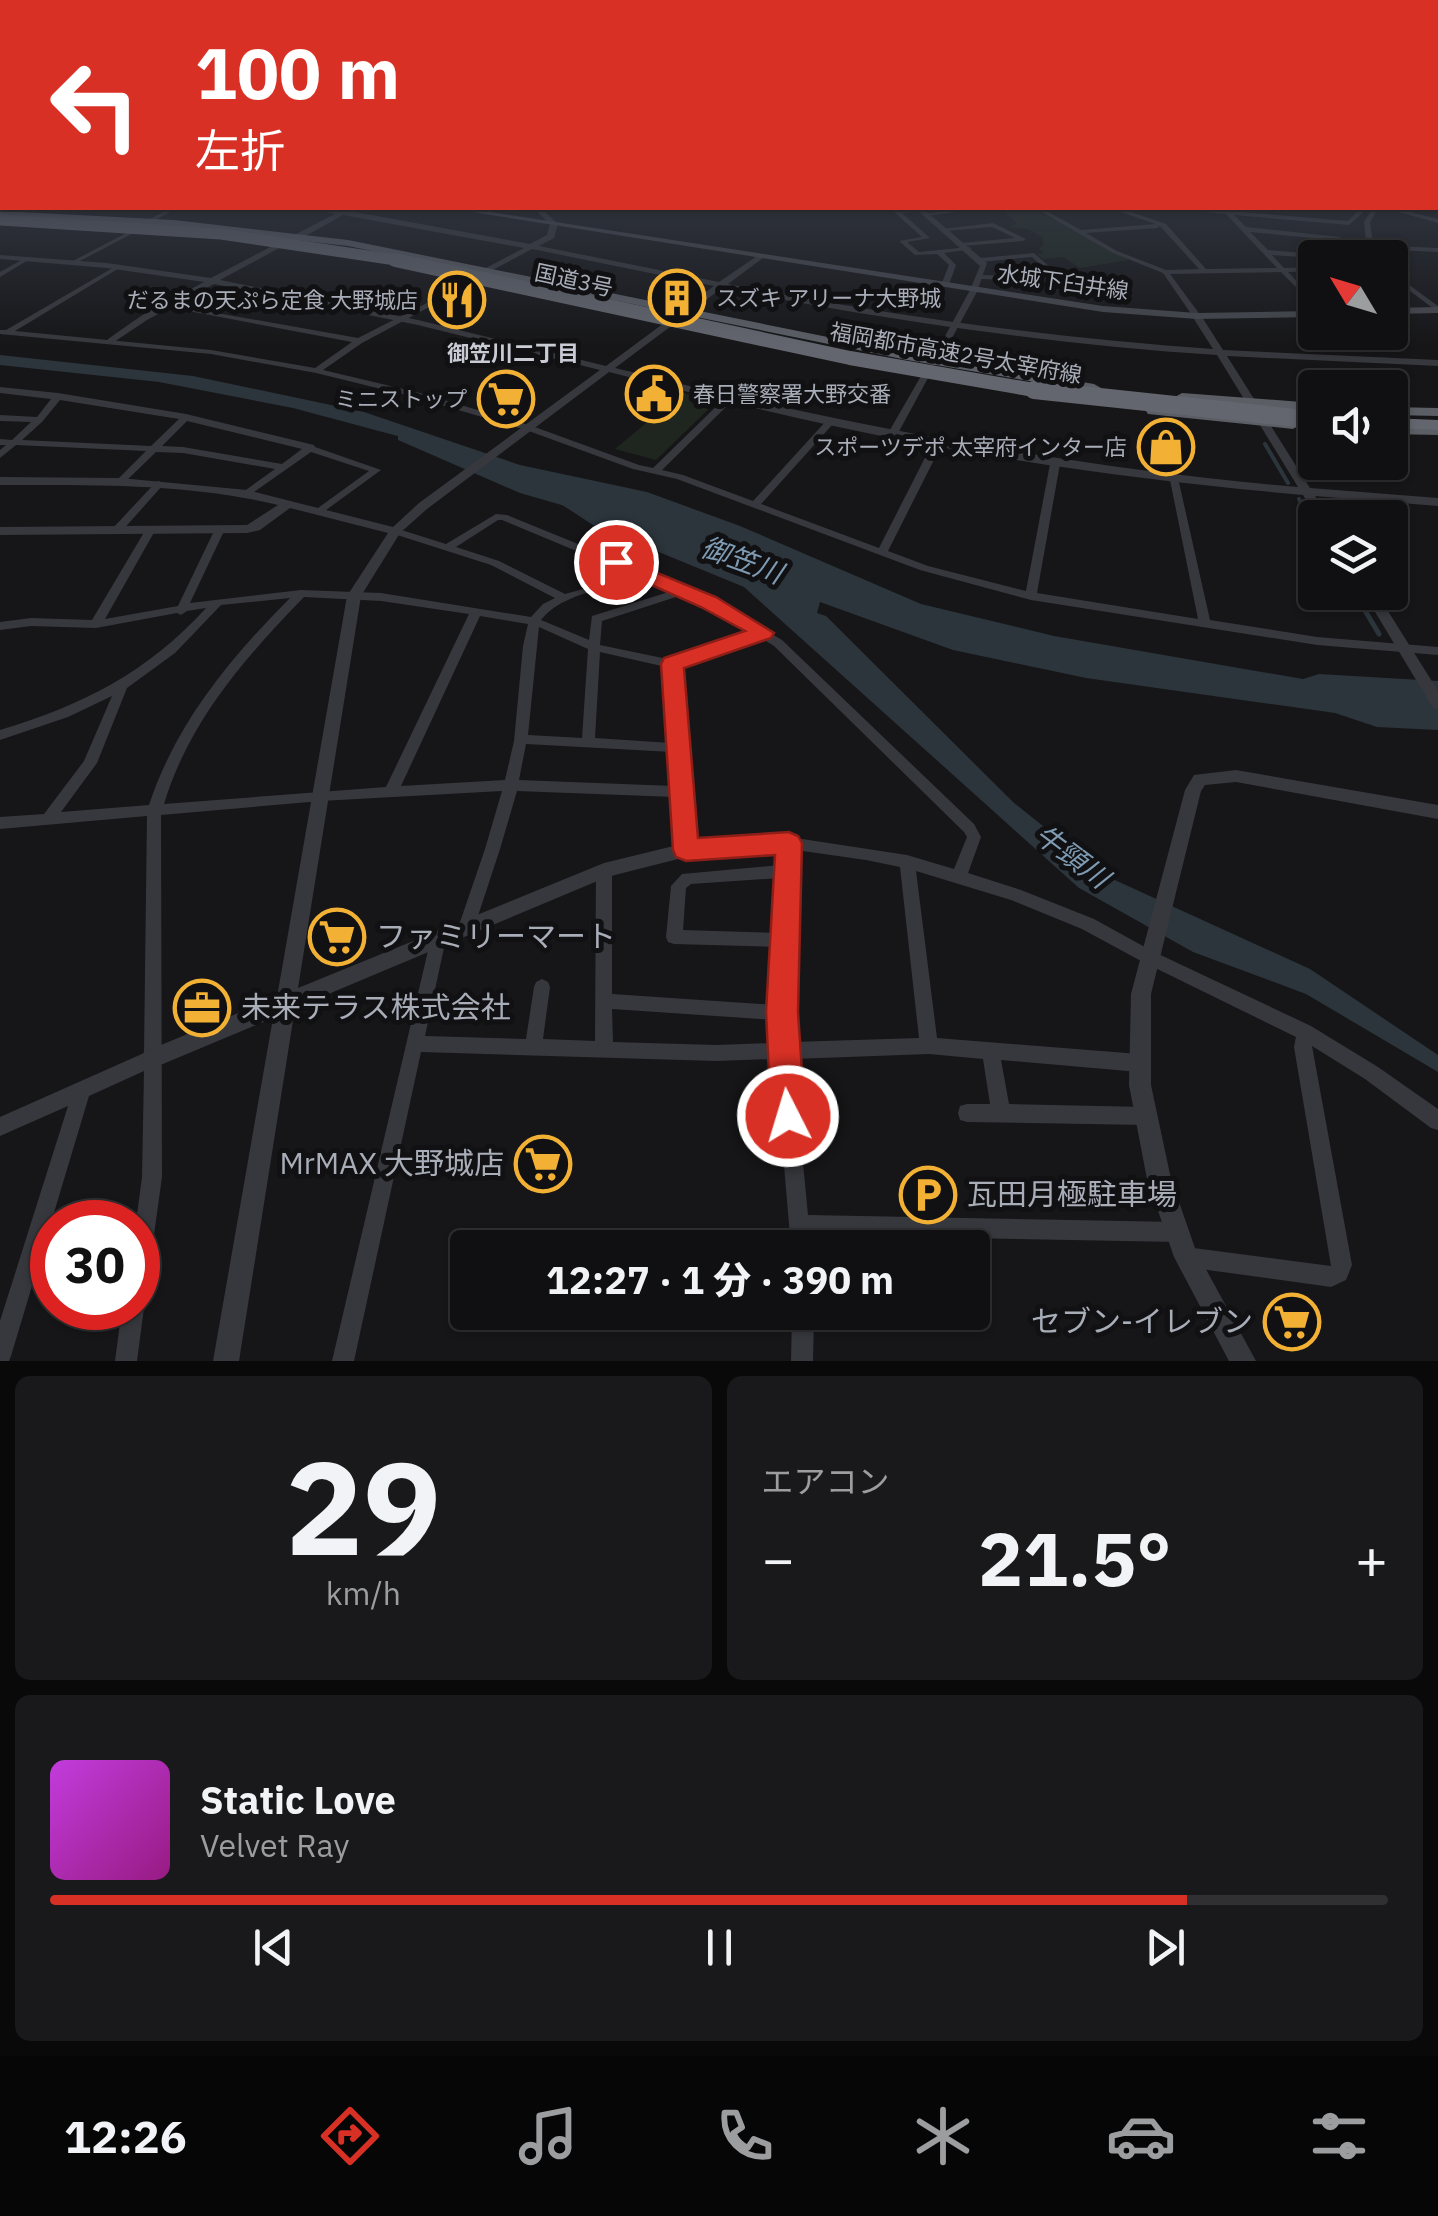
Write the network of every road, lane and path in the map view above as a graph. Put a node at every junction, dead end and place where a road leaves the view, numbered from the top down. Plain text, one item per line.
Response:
1 (70, 222) edge
2 (88, 222) edge
3 (150, 222) edge
4 (326, 222) edge
5 (404, 222) edge
6 (538, 222) edge
7 (551, 222) edge
8 (908, 222) edge
9 (935, 222) edge
10 (1061, 222) edge
11 (1151, 222) edge
12 (1236, 222) edge
13 (1271, 222) edge
14 (554, 224) junction
15 (143, 225) junction
16 (1164, 226) junction
17 (945, 230) junction
18 (1243, 230) junction
19 (1080, 232) junction
20 (1275, 232) junction
21 (298, 236) junction
22 (1338, 240) edge
23 (280, 244) junction
24 (966, 247) junction
25 (533, 248) junction
26 (1408, 248) edge
27 (1438, 250) edge
28 (939, 252) junction
29 (1264, 252) junction
30 (1288, 254) junction
31 (1298, 255) edge
32 (760, 256) junction
33 (0, 257) edge
34 (27, 258) junction
35 (981, 260) junction
36 (74, 262) junction
37 (118, 267) junction
38 (1278, 269) junction
39 (1298, 269) edge
40 (1204, 271) junction
41 (487, 272) junction
42 (1164, 272) junction
43 (0, 275) edge
44 (981, 277) junction
45 (216, 280) junction
46 (474, 282) junction
47 (718, 284) junction
48 (945, 284) junction
49 (1408, 287) edge
50 (1298, 288) edge
51 (974, 290) junction
52 (166, 306) junction
53 (1438, 310) edge
54 (684, 311) junction
55 (1408, 311) edge
56 (1298, 314) edge
57 (1198, 316) junction
58 (404, 317) junction
59 (668, 323) junction
60 (956, 325) junction
61 (4, 332) edge
62 (111, 341) junction
63 (359, 341) junction
64 (1220, 354) junction
65 (1438, 363) edge
66 (934, 364) junction
67 (606, 368) junction
68 (316, 371) junction
69 (924, 378) junction
70 (0, 390) edge
71 (58, 396) junction
72 (730, 398) junction
73 (1254, 404) junction
74 (1298, 413) edge
75 (1298, 416) edge
76 (186, 417) junction
77 (0, 418) edge
78 (1298, 419) edge
79 (39, 420) junction
80 (1408, 420) edge
81 (1438, 421) edge
82 (830, 422) junction
83 (1267, 424) junction
84 (528, 428) junction
85 (892, 435) junction
86 (0, 442) edge
87 (14, 442) junction
88 (937, 444) junction
89 (311, 447) junction
90 (155, 448) junction
91 (0, 454) edge
92 (1055, 464) junction
93 (284, 467) junction
94 (656, 471) junction
95 (1175, 480) junction
96 (0, 481) edge
97 (120, 482) junction
98 (159, 484) junction
99 (1308, 493) junction
100 (248, 494) junction
101 (1312, 500) edge
102 (289, 502) junction
103 (1438, 503) edge
104 (755, 504) junction
105 (322, 510) junction
106 (151, 529) junction
107 (220, 529) junction
108 (117, 530) junction
109 (395, 530) junction
110 (3, 534) edge
111 (448, 548) junction
112 (882, 554) junction
113 (646, 574) junction
114 (683, 590) junction
115 (300, 594) junction
116 (354, 596) junction
117 (1031, 596) junction
118 (564, 598) junction
119 (218, 602) junction
120 (1380, 610) edge
121 (181, 611) junction
122 (476, 612) junction
123 (534, 622) junction
124 (96, 624) junction
125 (1206, 624) junction
126 (0, 626) edge
127 (763, 633) junction
128 (593, 646) junction
129 (1404, 650) junction
130 (1438, 651) edge
131 (672, 664) junction
132 (121, 689) junction
133 (1438, 704) edge
134 (0, 735) edge
135 (521, 739) junction
136 (588, 742) junction
137 (680, 748) junction
138 (511, 785) junction
139 (391, 792) junction
140 (682, 792) junction
141 (322, 796) junction
142 (154, 812) junction
143 (1438, 812) edge
144 (48, 819) junction
145 (0, 823) edge
146 (789, 843) junction
147 (686, 850) junction
148 (907, 861) junction
149 (604, 870) junction
150 (787, 871) junction
151 (958, 878) junction
152 (466, 928) junction
153 (784, 940) junction
154 (437, 942) junction
155 (1150, 951) junction
156 (542, 987) dead end
157 (605, 1001) junction
158 (286, 1002) junction
159 (782, 1012) junction
160 (1306, 1032) junction
161 (416, 1044) junction
162 (929, 1046) junction
163 (533, 1048) junction
164 (783, 1049) junction
165 (604, 1050) junction
166 (990, 1050) junction
167 (151, 1059) junction
168 (1139, 1063) junction
169 (81, 1092) junction
170 (967, 1113) dead end
171 (1001, 1113) junction
172 (1145, 1116) junction
173 (1438, 1122) edge
174 (0, 1127) edge
175 (149, 1200) edge
176 (799, 1225) junction
177 (800, 1230) edge
178 (1178, 1232) junction
179 (1186, 1257) junction
180 (8, 1309) edge
181 (130, 1330) edge
182 (803, 1330) edge
183 (0, 1356) edge
184 (126, 1361) edge
185 (226, 1361) edge
186 (342, 1361) edge
187 (802, 1361) edge
188 (1243, 1361) edge

1 - 75 highway, 福岡都市高速2号太宰府線, bridge
2 - 15 highway, 国道3号
3 - 15 street
4 - 21 street
5 - 25 street
6 - 14 main road, 水城下臼井線
7 - 14 street
8 - 28 street
9 - 17 street
10 - 19 street
11 - 16 street
12 - 18 street
13 - 20 street
14 - 25 street
14 - 32 main road, 水城下臼井線
15 - 21 highway, 国道3号
15 - 23 highway, 国道3号
15 - 36 street
16 - 19 street
16 - 40 street
17 - 24 street
17 - 24 street
18 - 20 street
18 - 29 street
19 - 42 street
20 - 22 street
20 - 30 street
21 - 41 highway, 国道3号
23 - 45 street
23 - 46 highway, 国道3号
24 - 28 street
24 - 35 street
25 - 41 street
25 - 47 street
26 - 27 street
28 - 48 street
29 - 30 street
29 - 38 street
30 - 31 street
32 - 47 street
32 - 48 main road, 水城下臼井線
33 - 34 street
34 - 36 street
34 - 43 street
35 - 44 street
35 - 44 street
36 - 37 street
37 - 45 street
37 - 61 street
38 - 39 street
38 - 40 street
38 - 50 street
40 - 42 street
41 - 54 highway, 国道3号
42 - 57 street
44 - 51 street
45 - 52 street
45 - 58 street
46 - 58 street
46 - 59 highway, 国道3号
47 - 54 street
47 - 60 street
48 - 51 main road, 水城下臼井線
49 - 53 street
51 - 57 main road, 水城下臼井線
51 - 60 street
52 - 62 street
52 - 63 street
53 - 55 main road
54 - 59 street
54 - 66 highway, 国道3号
56 - 57 main road, 水城下臼井線
57 - 64 street
58 - 63 street
58 - 67 street
59 - 67 street
59 - 69 highway, 国道3号
60 - 64 street
60 - 66 street
61 - 62 street
62 - 68 street
63 - 68 street
64 - 65 street
64 - 73 street
66 - 73 highway, 国道3号
67 - 72 street
67 - 84 street
68 - 84 street
69 - 83 highway, 国道3号
69 - 85 street
70 - 71 street
71 - 76 street
71 - 79 street
72 - 82 street
72 - 94 street
73 - 74 highway, 国道3号
73 - 83 street
76 - 89 street
76 - 90 street
77 - 79 street
78 - 83 highway, 国道3号
79 - 87 street
80 - 81 highway
82 - 85 street
82 - 104 street
83 - 99 street
84 - 94 street
84 - 109 street
85 - 88 street
86 - 87 street
87 - 90 street
87 - 91 street
88 - 92 street
88 - 112 street
89 - 93 street
89 - 105 street
90 - 93 street
90 - 97 street
92 - 95 street
92 - 117 street
93 - 100 street
94 - 104 street
95 - 99 street
95 - 125 street
96 - 97 street
97 - 98 street
98 - 100 street
98 - 108 street
99 - 101 street
99 - 103 street
100 - 102 street
102 - 105 street
102 - 107 street
104 - 112 street
105 - 109 street
106 - 107 street
106 - 108 street
106 - 124 street
107 - 121 street
108 - 110 street
109 - 111 street
109 - 116 street
111 - 113 street
111 - 118 street
112 - 117 street
113 - 114 street
113 - 118 street
114 - 127 street
114 - 128 street
115 - 116 street
115 - 119 street
115 - 142 street
116 - 122 street
116 - 141 street
117 - 125 street
118 - 123 street
119 - 121 street
119 - 132 street
120 - 129 street
121 - 124 street
122 - 123 street
122 - 139 street
123 - 128 street
123 - 135 street
124 - 126 street
125 - 129 street
127 - 131 street
127 - 151 street
128 - 131 street
128 - 136 street
129 - 130 street
129 - 133 street
131 - 137 street
132 - 134 street
132 - 144 street
135 - 136 street
135 - 138 street
136 - 137 street
137 - 140 street
138 - 139 street
138 - 140 street
138 - 152 street
139 - 141 street
140 - 147 street
141 - 142 street
141 - 158 street
142 - 144 street
142 - 167 street
143 - 155 street
144 - 145 street
146 - 147 street
146 - 148 street
146 - 150 street
147 - 149 street
148 - 151 street
148 - 162 street
149 - 152 street
149 - 157 street
150 - 153 street
150 - 153 street
151 - 155 street
152 - 154 street
153 - 159 street
154 - 158 street
154 - 161 street
155 - 160 street
155 - 168 street
156 - 163 street
157 - 159 street
157 - 165 street
158 - 167 street
158 - 185 street
159 - 164 street
160 - 173 street
160 - 179 street
161 - 163 street
161 - 186 street
162 - 164 street
162 - 166 street
163 - 165 street
164 - 165 street
164 - 176 street
166 - 168 street
166 - 171 street
167 - 169 street
167 - 175 street
168 - 172 street
169 - 174 street
169 - 180 street
170 - 171 street
171 - 172 street
172 - 178 street
176 - 177 street
176 - 178 street
178 - 179 street
179 - 188 street
180 - 183 street
181 - 184 street
182 - 187 street

